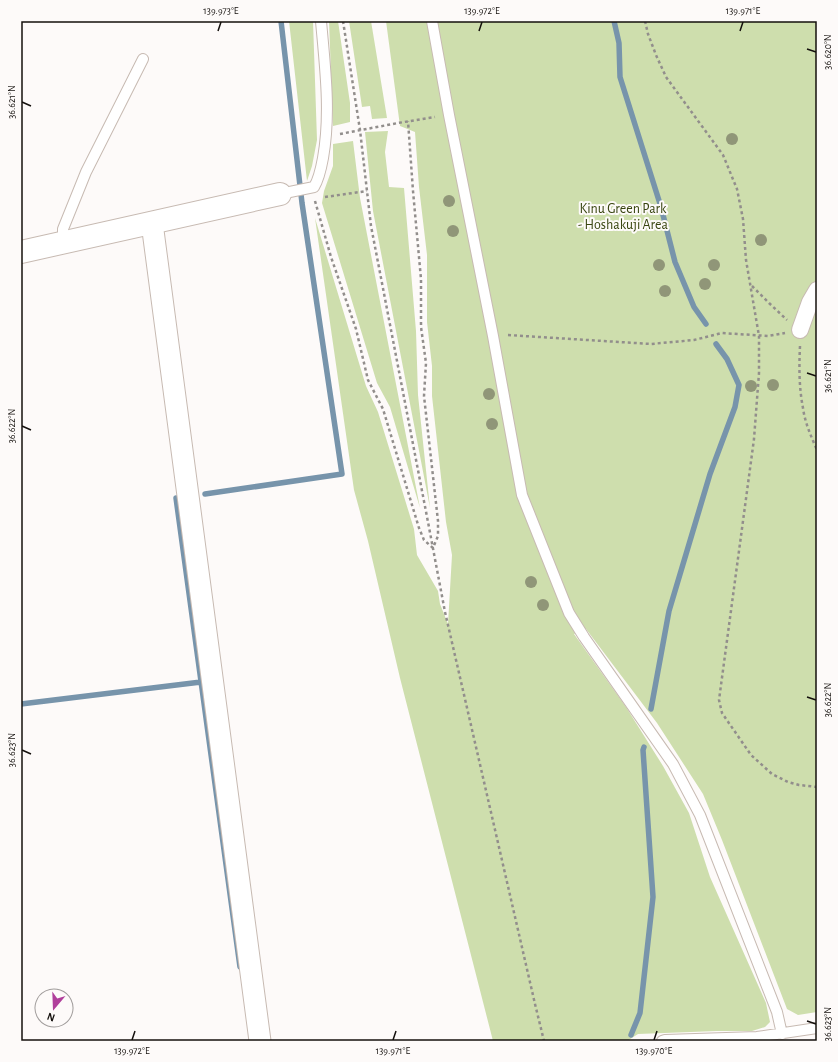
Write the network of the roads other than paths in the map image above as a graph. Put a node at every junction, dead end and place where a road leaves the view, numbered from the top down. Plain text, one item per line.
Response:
1 (321, 21) edge
2 (432, 21) edge
3 (143, 59) dead end
4 (285, 193) joint
5 (152, 223) junction
6 (63, 242) junction
7 (21, 252) edge
8 (817, 290) edge
9 (800, 330) road end
10 (817, 1028) edge
11 (782, 1034) junction
12 (260, 1041) edge
13 (662, 1041) edge

1 - 4 lane
2 - 11 lane
3 - 6 lane
4 - 5 street
5 - 6 street
5 - 12 street
6 - 7 street
8 - 9 street
10 - 11 lane
11 - 13 lane

